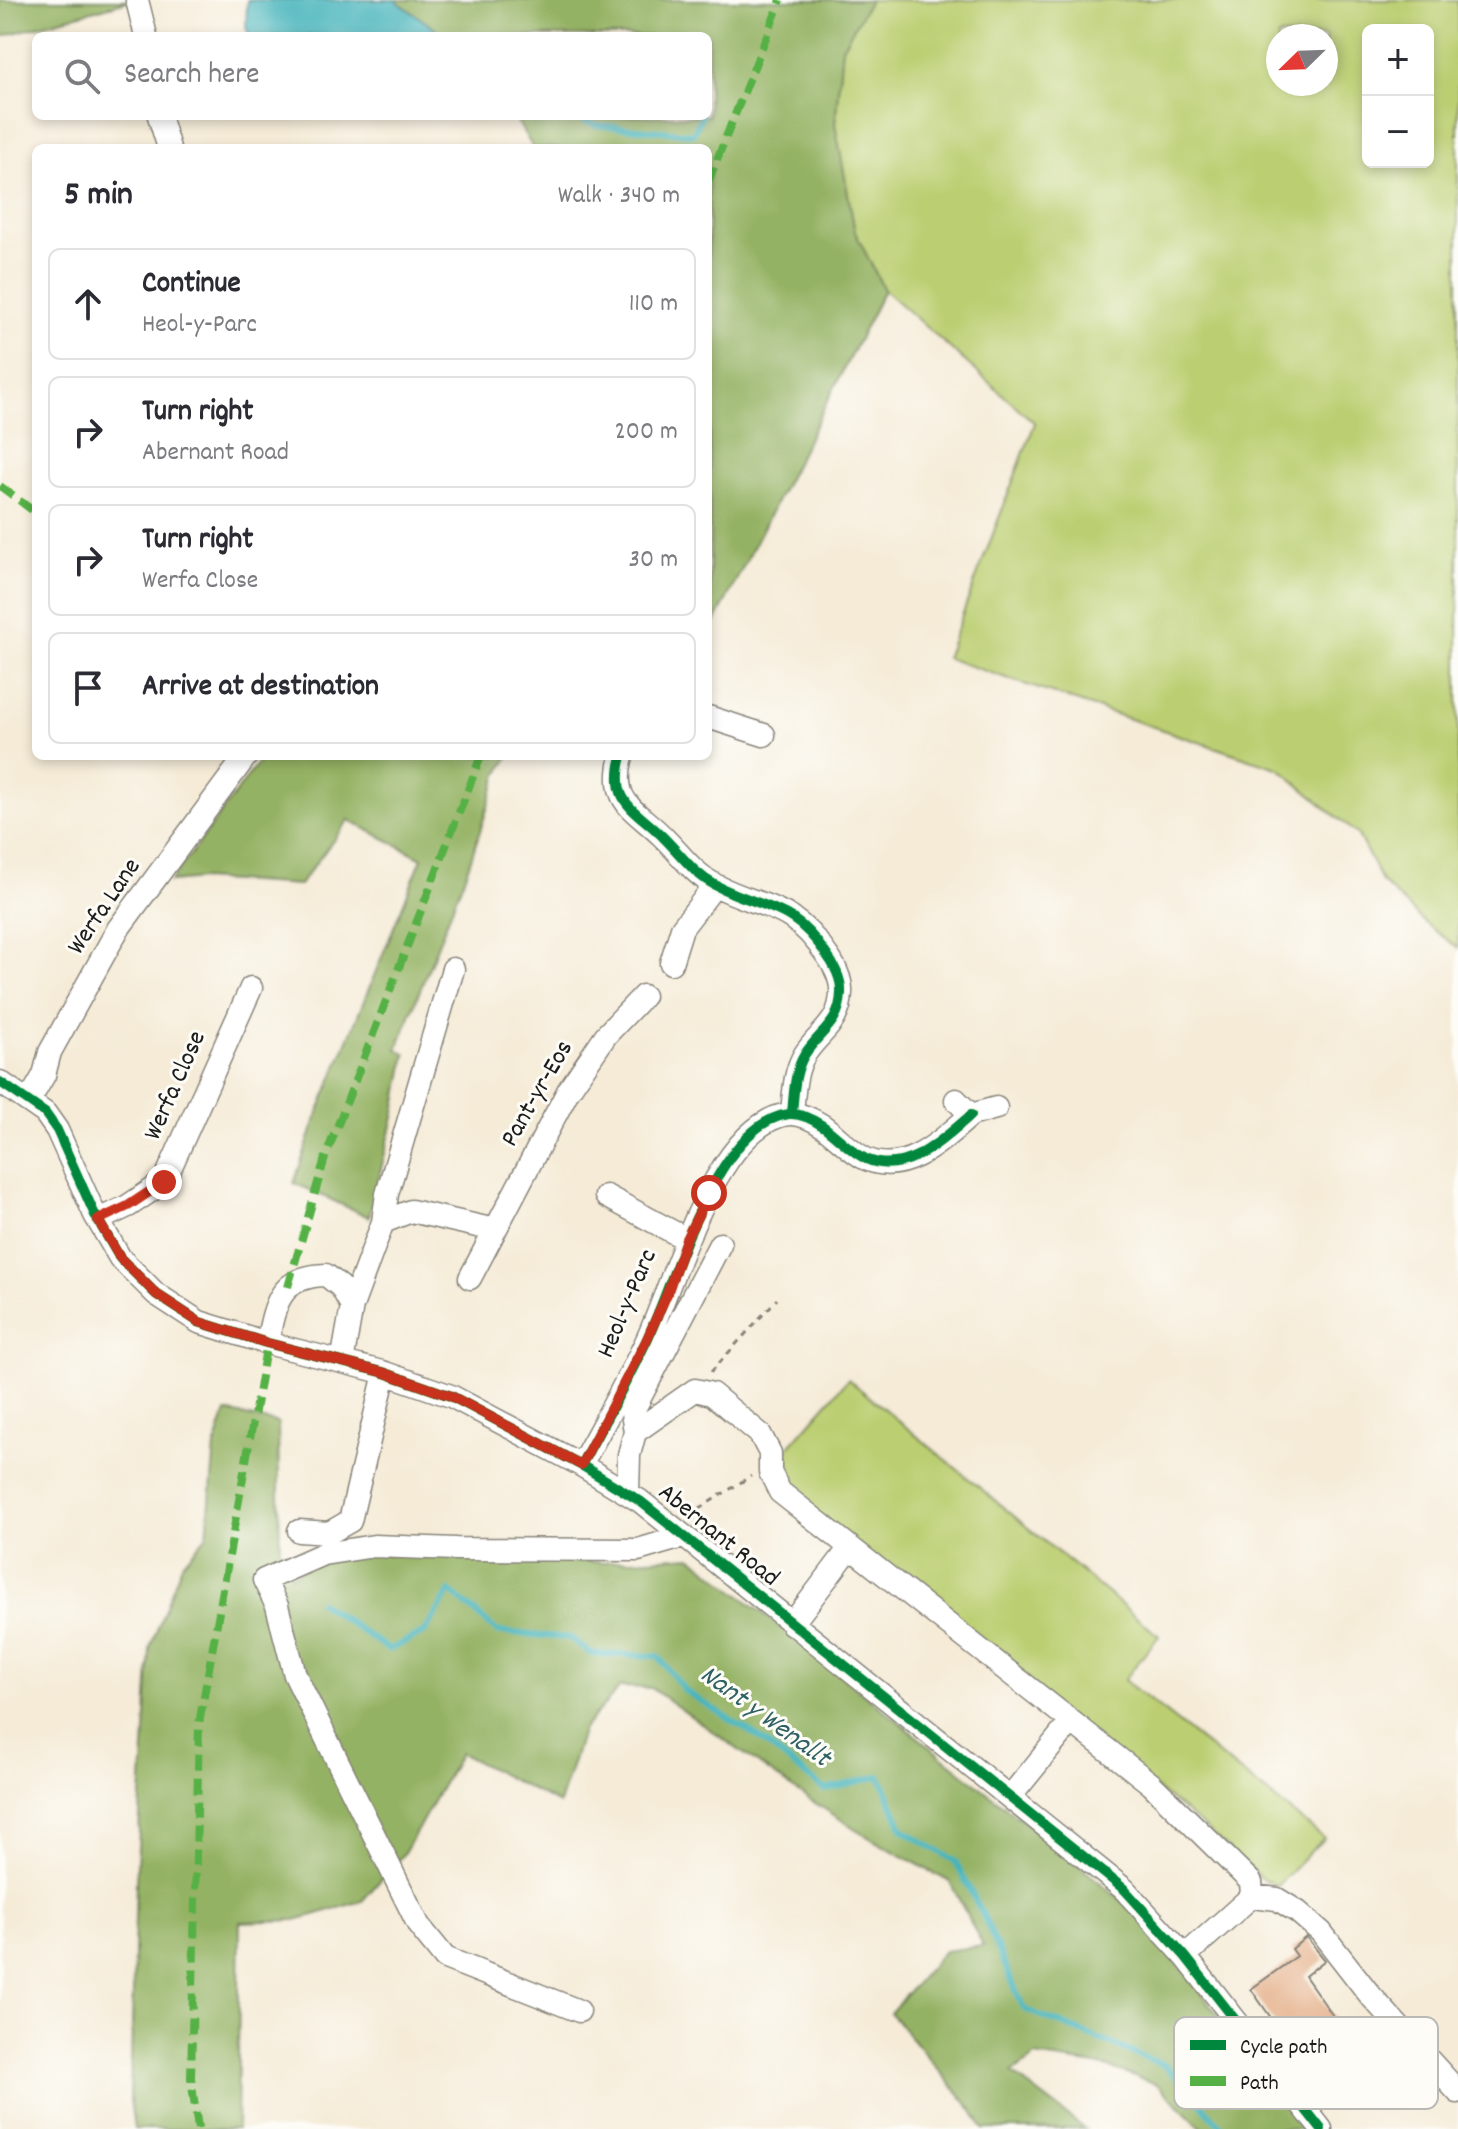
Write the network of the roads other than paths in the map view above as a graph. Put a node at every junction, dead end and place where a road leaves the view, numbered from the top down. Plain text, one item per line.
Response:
1 (137, 0) edge
2 (145, 32) edge
3 (160, 120) edge
4 (168, 144) edge
5 (712, 718) edge
6 (764, 735) dead end
7 (243, 760) edge
8 (621, 760) edge
9 (715, 885) junction
10 (671, 963) dead end
11 (453, 969) dead end
12 (251, 988) dead end
13 (643, 996) dead end
14 (0, 1082) edge
15 (29, 1101) junction
16 (996, 1108) dead end
17 (792, 1113) junction
18 (606, 1196) dead end
19 (98, 1220) junction
20 (383, 1222) junction
21 (495, 1230) junction
22 (686, 1239) junction
23 (720, 1244) dead end
24 (470, 1278) dead end
25 (352, 1306) junction
26 (267, 1343) junction
27 (342, 1362) junction
28 (385, 1373) junction
29 (635, 1432) junction
30 (581, 1465) junction
31 (628, 1493) junction
32 (299, 1531) dead end
33 (682, 1537) junction
34 (849, 1549) junction
35 (792, 1624) junction
36 (1071, 1722) junction
37 (1010, 1797) junction
38 (1252, 1896) junction
39 (1185, 1956) junction
40 (579, 2011) dead end
41 (1233, 2017) edge
42 (1390, 2017) edge
43 (1438, 2070) edge
44 (1458, 2092) edge
45 (1305, 2109) edge
46 (1321, 2129) edge

1 - 2 street
3 - 4 street
5 - 6 street
7 - 15 street, Werfa Lane
8 - 9 street
9 - 10 street
9 - 17 street
11 - 20 street
12 - 19 street, Werfa Close
13 - 21 street, Pant-yr-Eos
14 - 15 street, Abernant Road
15 - 19 street, Abernant Road
16 - 17 street
17 - 22 street, Heol-y-Parc
18 - 22 street
19 - 26 street, Abernant Road
20 - 21 street
20 - 25 street
21 - 24 street, Pant-yr-Eos
22 - 30 street, Heol-y-Parc
23 - 29 street
25 - 26 street
25 - 27 street
26 - 27 street, Abernant Road
27 - 28 street, Abernant Road
28 - 30 street, Abernant Road
28 - 32 street
29 - 31 street
29 - 34 street
30 - 31 street, Abernant Road
31 - 33 street, Abernant Road
33 - 35 street, Abernant Road
33 - 40 street
34 - 35 street
34 - 36 street
35 - 37 street, Abernant Road
36 - 37 street
36 - 38 street
37 - 39 street, Abernant Road
38 - 39 street
38 - 42 street
39 - 41 street, Abernant Road
43 - 44 street
45 - 46 street, Abernant Road

